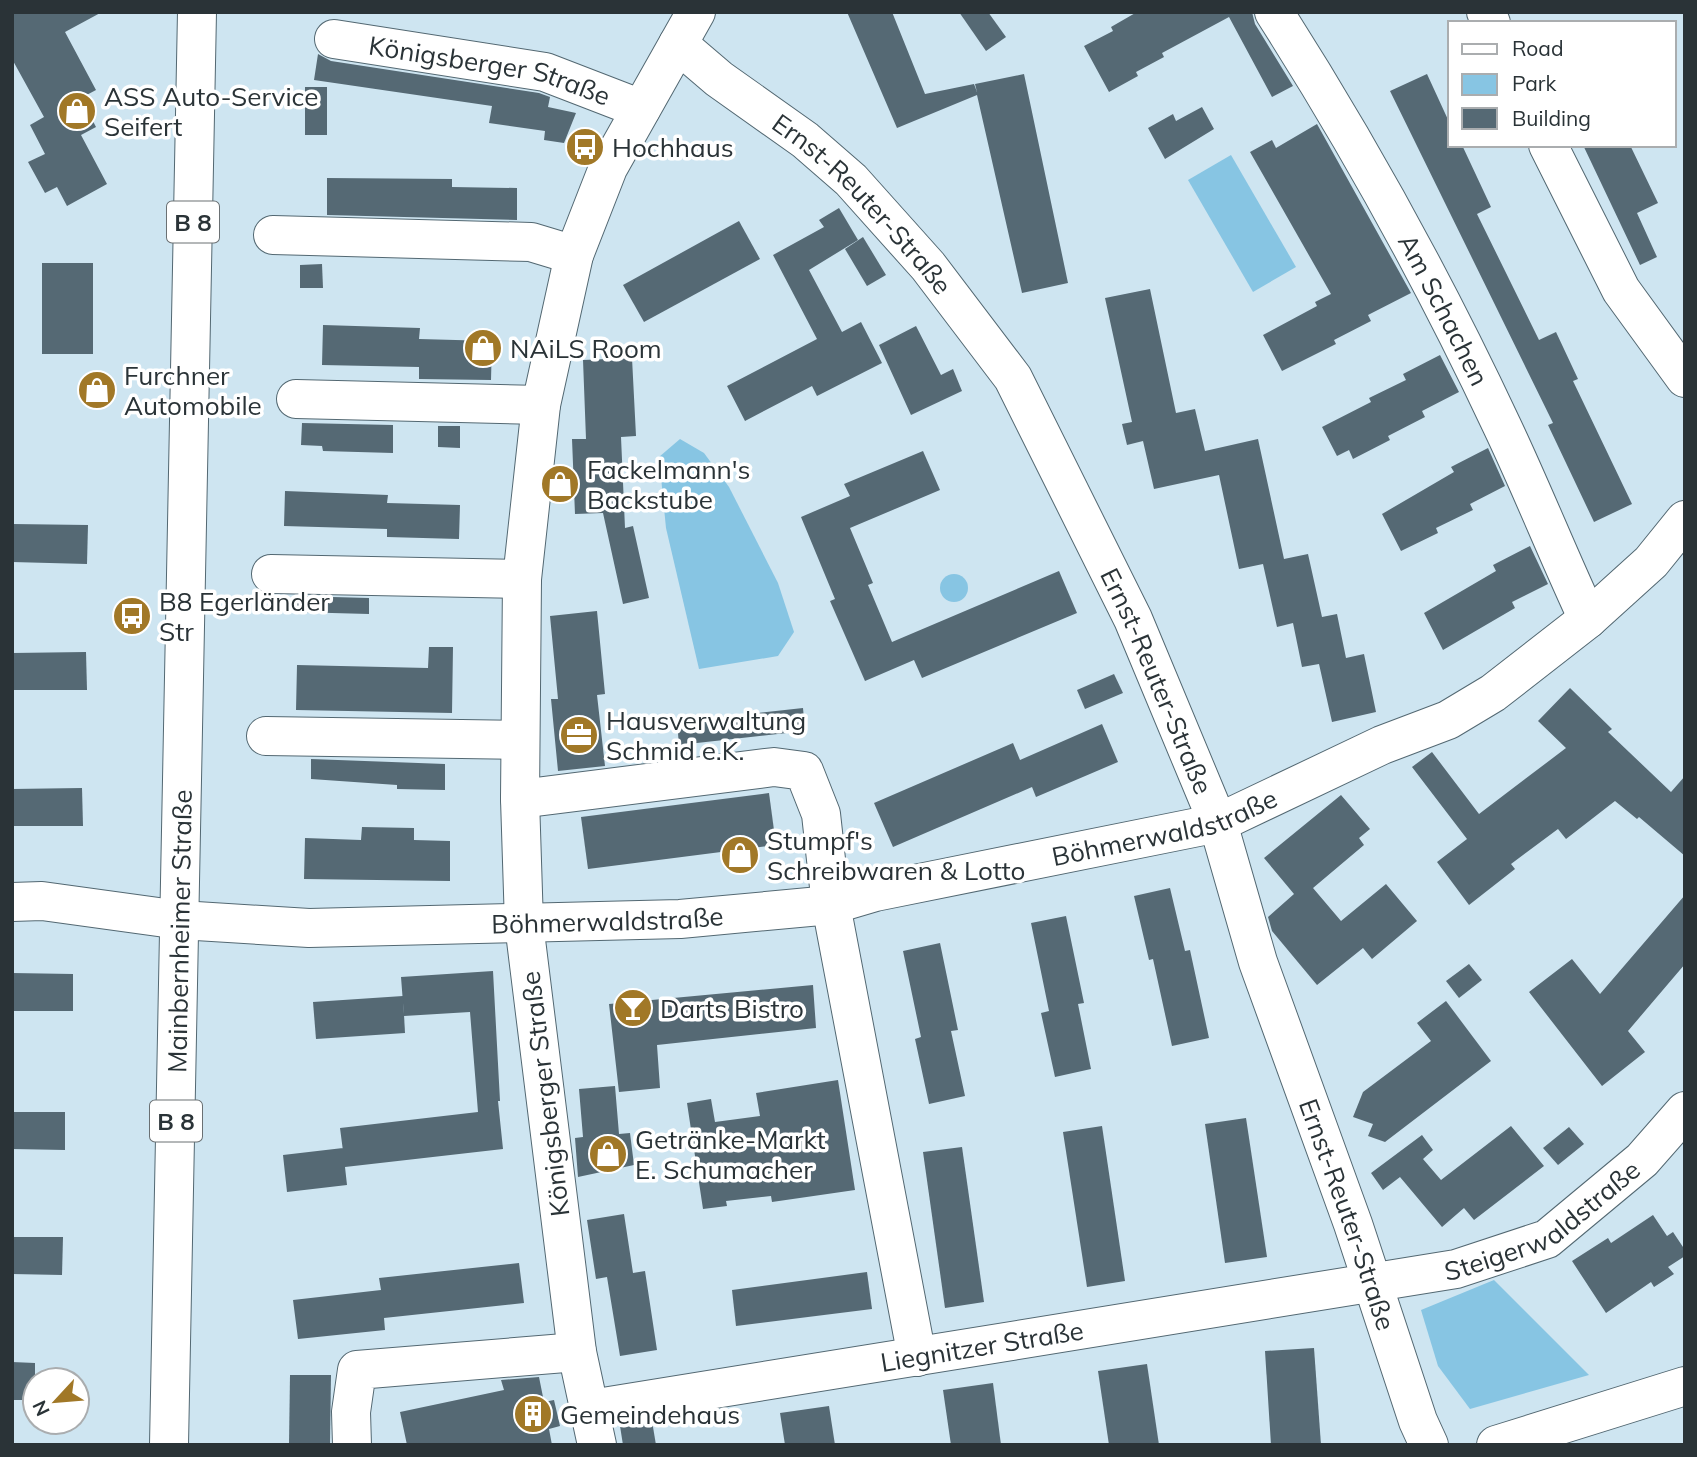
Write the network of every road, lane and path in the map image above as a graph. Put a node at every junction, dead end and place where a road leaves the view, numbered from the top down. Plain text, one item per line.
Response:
1 (197, 12) edge
2 (1274, 12) edge
3 (687, 28) edge
4 (334, 38) dead end
5 (641, 109) junction
6 (1549, 147) edge
7 (273, 235) dead end
8 (574, 255) junction
9 (1685, 378) edge
10 (296, 399) dead end
11 (541, 405) junction
12 (1685, 520) edge
13 (271, 575) dead end
14 (522, 579) junction
15 (1588, 620) junction
16 (266, 736) dead end
17 (519, 740) junction
18 (520, 799) junction
19 (1218, 823) junction
20 (12, 902) edge
21 (831, 905) junction
22 (180, 920) junction
23 (524, 924) junction
24 (1685, 1111) edge
25 (1374, 1284) junction
26 (577, 1352) junction
27 (917, 1357) junction
28 (1685, 1387) edge
29 (594, 1427) edge
30 (169, 1445) edge
31 (352, 1445) edge
32 (1429, 1445) edge
33 (1496, 1445) edge

1 - 22 street, Mainbernheimer Straße / B 8
2 - 15 street, Am Schachen
3 - 5 street, Königsberger Straße
3 - 19 street, Ernst-Reuter-Straße
4 - 5 street, Königsberger Straße
5 - 8 street, Königsberger Straße
6 - 9 street
7 - 8 street
8 - 11 street, Königsberger Straße
10 - 11 street
11 - 14 street, Königsberger Straße
12 - 15 street, Böhmerwaldstraße
13 - 14 street
14 - 17 street, Königsberger Straße
15 - 19 street, Böhmerwaldstraße
16 - 17 street
17 - 18 street, Königsberger Straße
18 - 21 street
18 - 23 street, Königsberger Straße
19 - 21 street, Böhmerwaldstraße
19 - 25 street, Ernst-Reuter-Straße
20 - 22 street, Böhmerwaldstraße
21 - 23 street, Böhmerwaldstraße
21 - 27 street
22 - 23 street, Böhmerwaldstraße
22 - 30 street, Mainbernheimer Straße / B 8
23 - 26 street, Königsberger Straße
24 - 25 street, Steigerwaldstraße
25 - 27 street, Liegnitzer Straße
25 - 32 street, Ernst-Reuter-Straße
26 - 29 street, Königsberger Straße
26 - 31 street
27 - 29 street, Liegnitzer Straße
28 - 33 street

